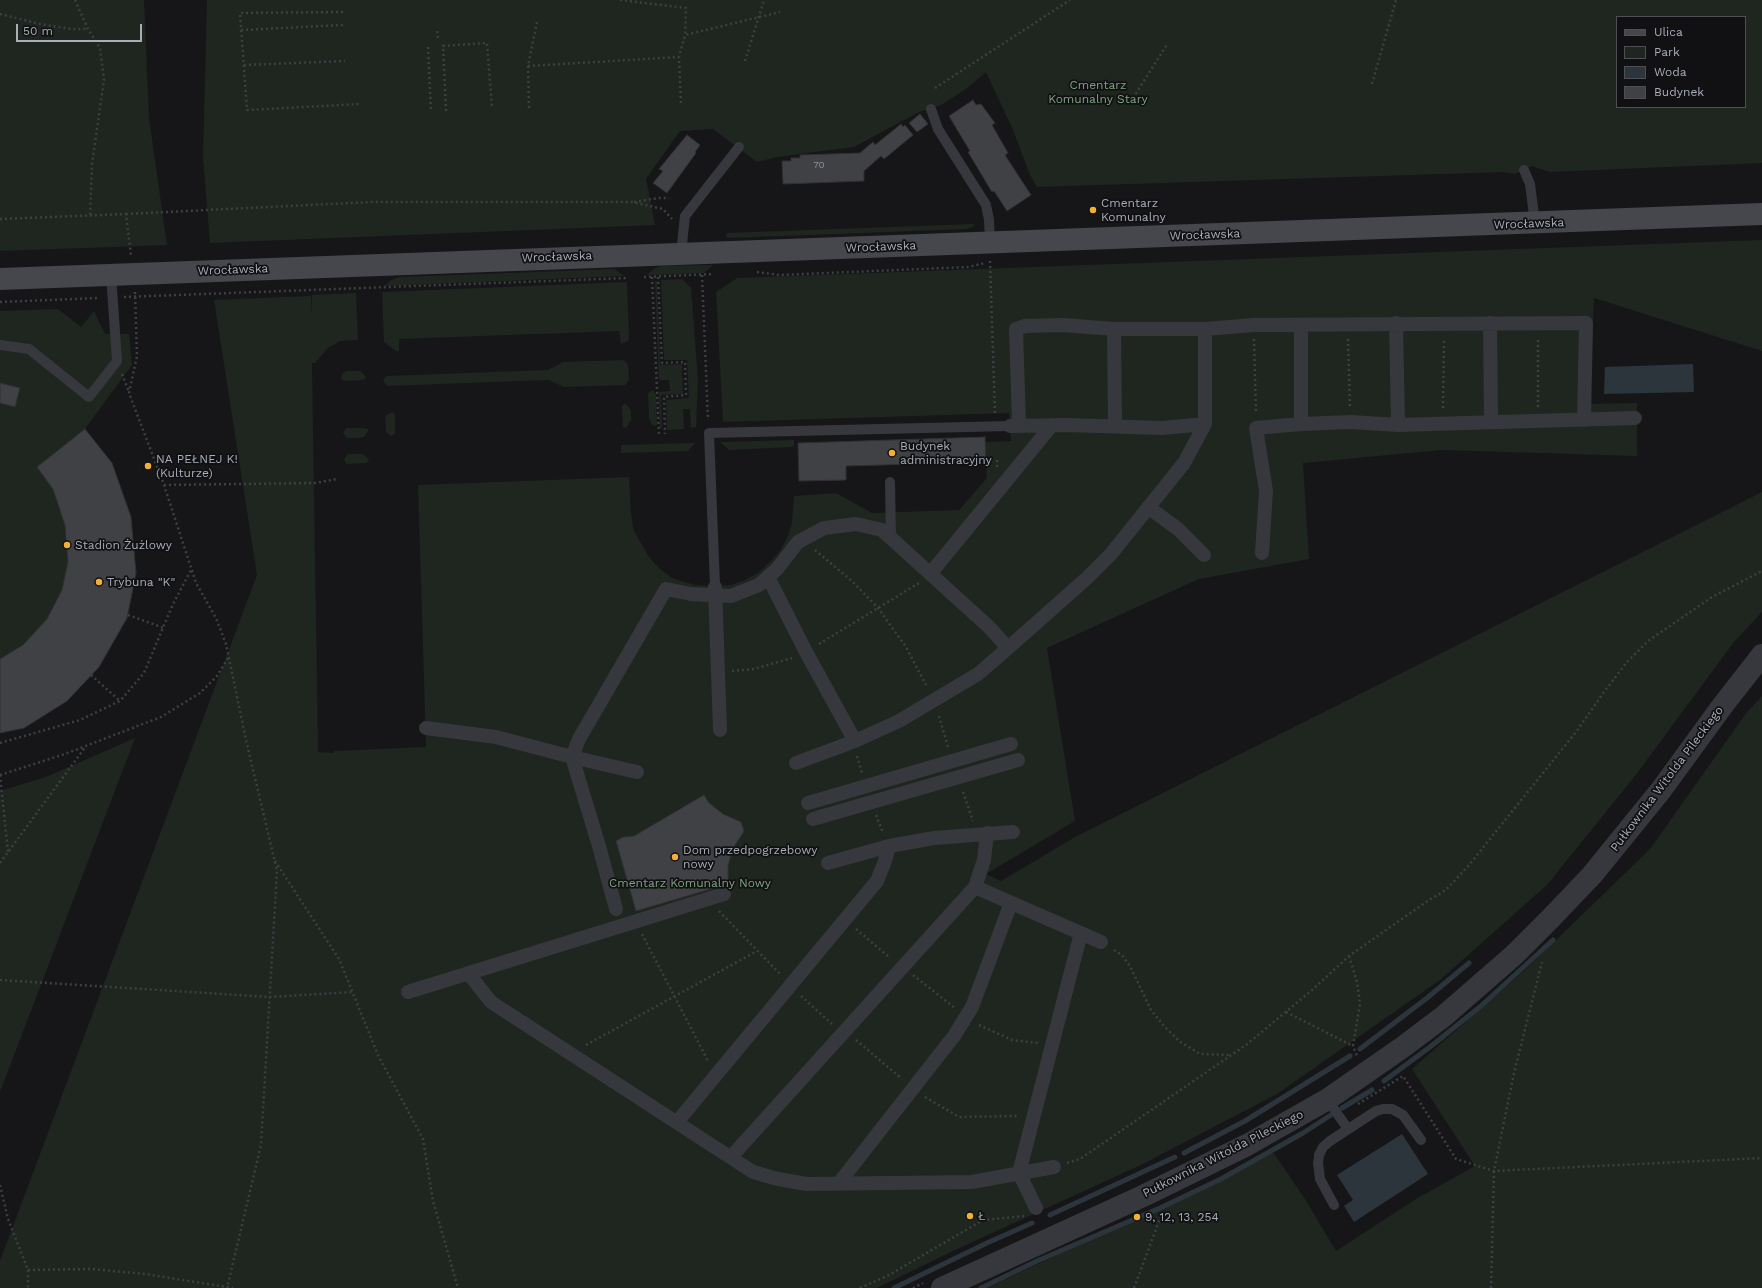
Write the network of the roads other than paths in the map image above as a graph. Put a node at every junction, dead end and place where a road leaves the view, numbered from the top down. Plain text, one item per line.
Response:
1 (931, 109) dead end
2 (739, 147) dead end
3 (1524, 170) dead end
4 (1762, 214) edge
5 (1535, 223) junction
6 (990, 243) junction
7 (681, 253) junction
8 (111, 274) junction
9 (0, 279) edge
10 (1396, 323) junction
11 (1490, 323) junction
12 (1301, 326) junction
13 (1114, 329) junction
14 (1205, 329) junction
15 (0, 345) edge
16 (1635, 418) dead end
17 (1584, 420) junction
18 (1491, 422) junction
19 (1205, 424) junction
20 (1301, 424) junction
21 (1052, 425) junction
22 (1398, 425) junction
23 (1014, 426) junction
24 (1114, 426) junction
25 (890, 482) dead end
26 (1148, 507) junction
27 (891, 538) junction
28 (1262, 553) dead end
29 (1204, 555) dead end
30 (930, 574) junction
31 (768, 577) junction
32 (721, 591) junction
33 (1008, 648) junction
34 (1762, 655) edge
35 (426, 728) dead end
36 (720, 730) dead end
37 (855, 741) junction
38 (1011, 744) dead end
39 (572, 757) junction
40 (1018, 760) dead end
41 (796, 763) dead end
42 (637, 772) dead end
43 (808, 803) dead end
44 (813, 819) dead end
45 (1012, 832) dead end
46 (982, 833) junction
47 (889, 846) junction
48 (828, 863) dead end
49 (975, 887) junction
50 (724, 894) dead end
51 (1011, 903) junction
52 (616, 909) dead end
53 (1081, 933) junction
54 (1101, 942) road end
55 (468, 973) junction
56 (408, 992) dead end
57 (1333, 1107) junction
58 (677, 1122) junction
59 (1348, 1129) junction
60 (1421, 1140) dead end
61 (732, 1157) junction
62 (1054, 1167) road end
63 (1019, 1173) junction
64 (838, 1183) junction
65 (1334, 1205) dead end
66 (1032, 1212) road end
67 (935, 1285) edge

1 - 6 lane
2 - 7 lane
3 - 5 lane
4 - 5 main road, Wrocławska
5 - 6 main road, Wrocławska
6 - 7 main road, Wrocławska
7 - 8 main road, Wrocławska
8 - 9 main road, Wrocławska
8 - 15 lane
10 - 11 street
10 - 12 street
10 - 22 street
11 - 17 street
11 - 18 street
12 - 14 street
12 - 20 street
13 - 14 street
13 - 23 street
13 - 24 street
14 - 19 street
16 - 17 street
17 - 18 street
18 - 22 street
19 - 24 street
19 - 26 street
20 - 22 street
20 - 28 street
21 - 23 street
21 - 24 street
21 - 30 street
23 - 32 lane
25 - 27 lane
26 - 29 street
26 - 33 street
27 - 30 street
27 - 31 street
30 - 33 street
31 - 32 street
31 - 37 street
32 - 36 street
32 - 39 street
33 - 37 street
34 - 57 street, Pułkownika Witolda Pileckiego
35 - 39 street
37 - 41 street
38 - 43 street
39 - 42 street
39 - 52 street
40 - 44 street
45 - 46 street
46 - 47 street
46 - 49 street
47 - 48 street
47 - 58 street
49 - 51 street
49 - 61 street
50 - 55 street
51 - 53 street
51 - 64 street
53 - 54 street
53 - 63 street
55 - 56 street
55 - 58 street
57 - 59 lane
57 - 67 street, Pułkownika Witolda Pileckiego
58 - 61 street
59 - 60 lane
59 - 65 lane
61 - 64 street
62 - 63 street
63 - 64 street
63 - 66 street

